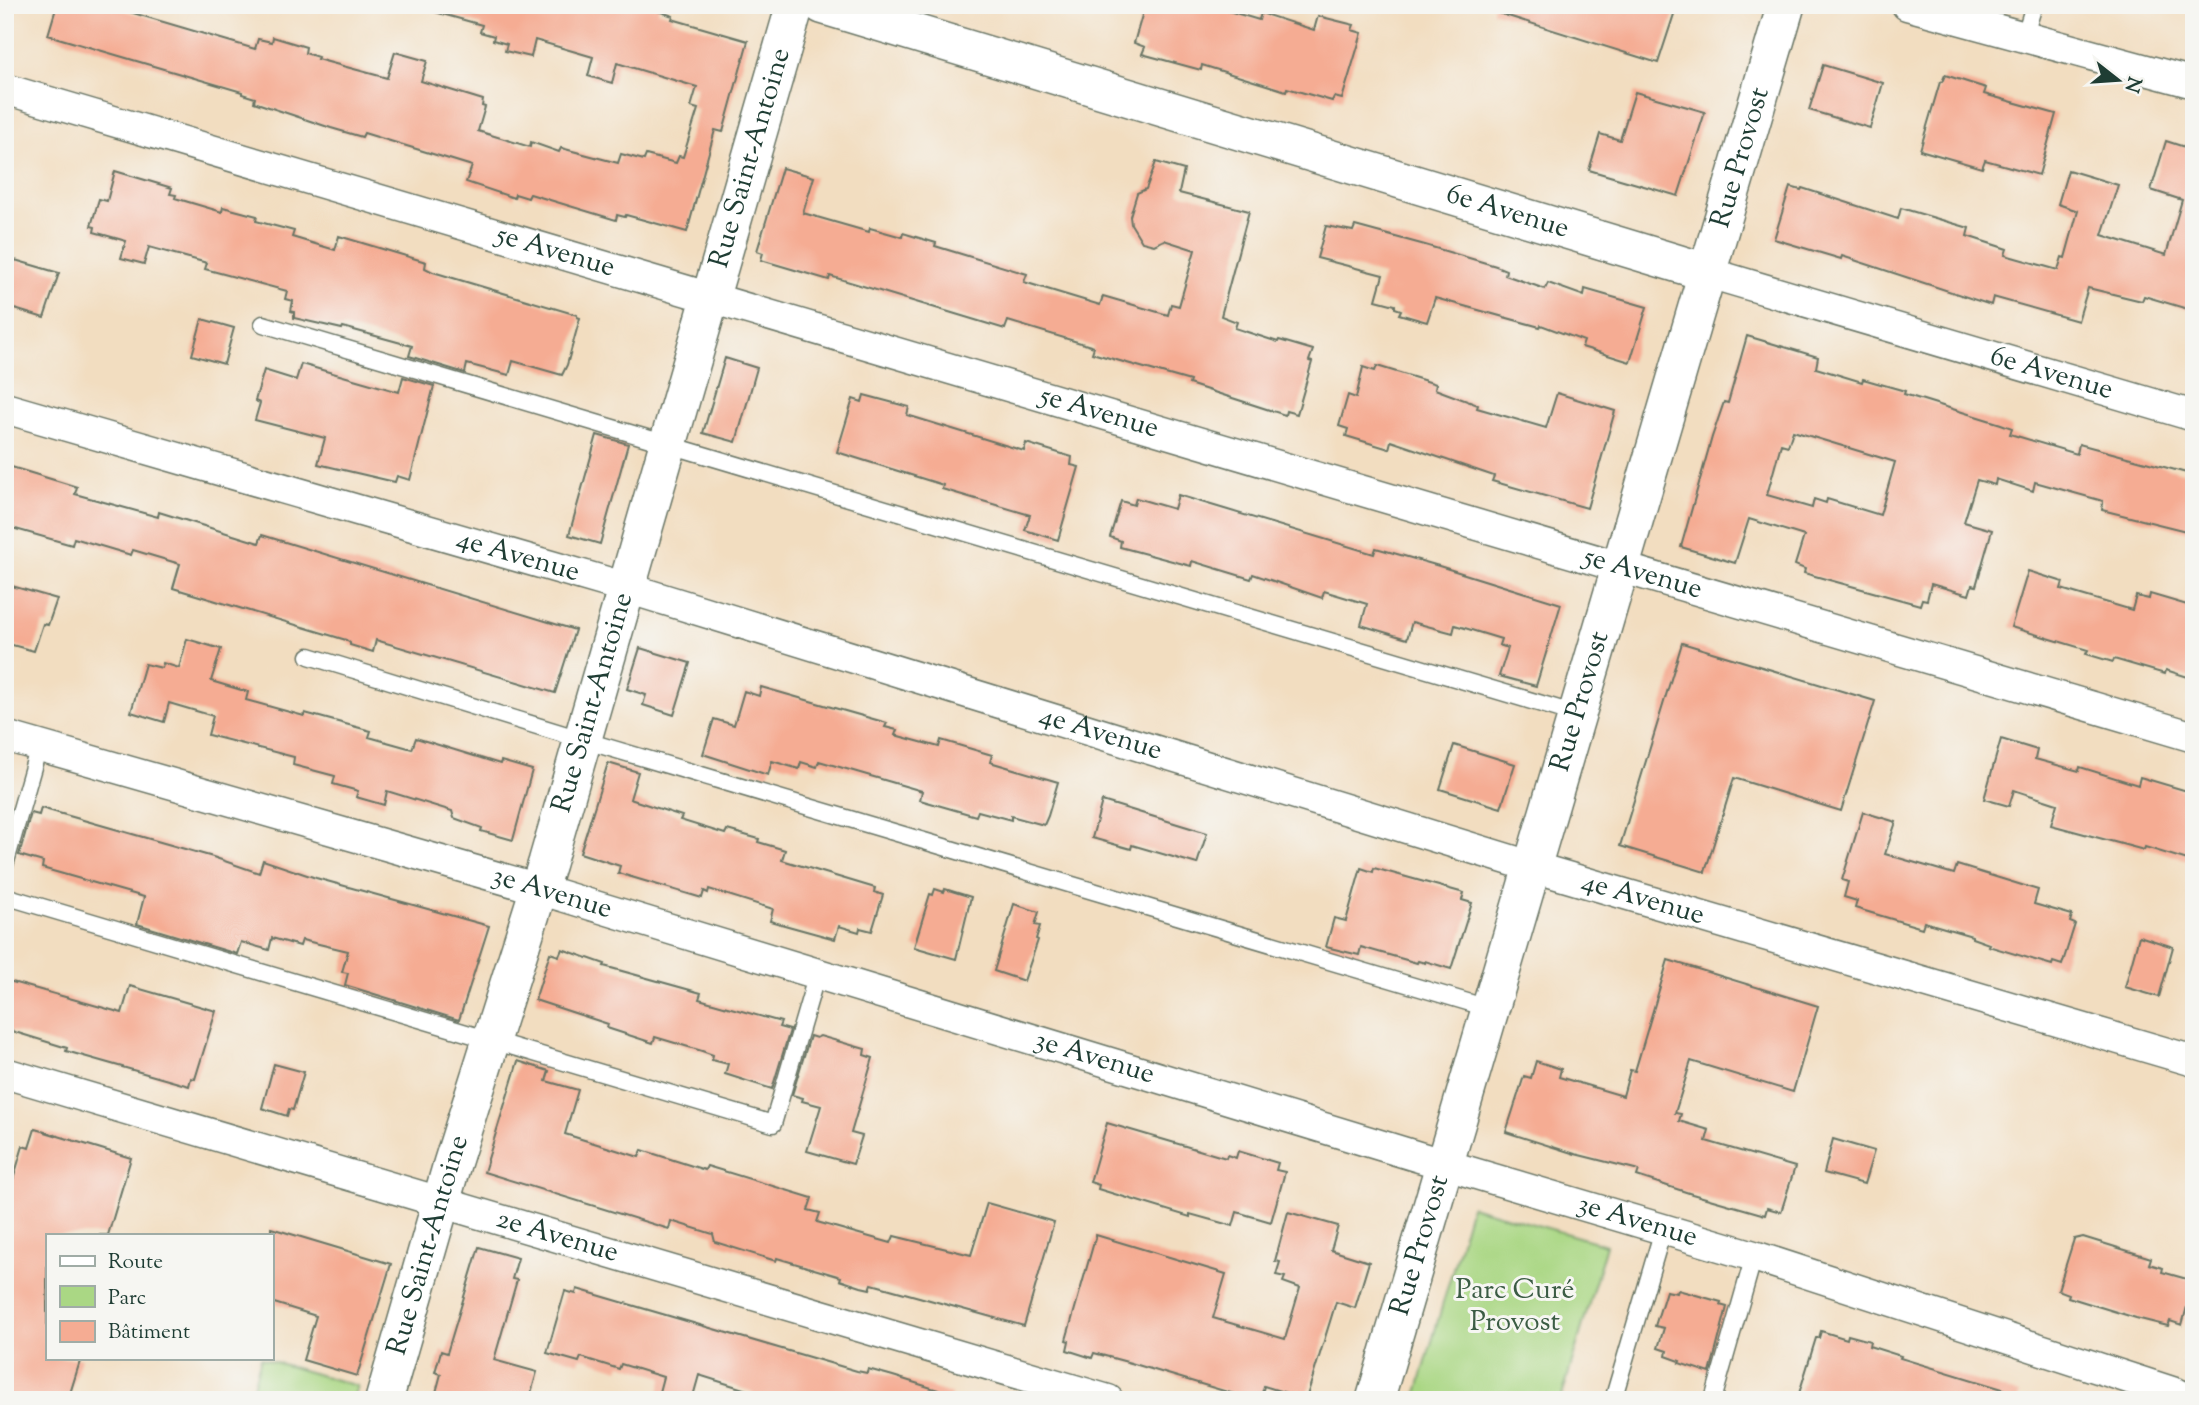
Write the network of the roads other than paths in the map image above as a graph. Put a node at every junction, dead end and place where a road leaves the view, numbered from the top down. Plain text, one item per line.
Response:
1 (795, 5) edge
2 (821, 5) edge
3 (1786, 5) edge
4 (1907, 5) edge
5 (2034, 5) edge
6 (2024, 38) junction
7 (2194, 83) edge
8 (5, 89) edge
9 (1709, 272) junction
10 (711, 299) junction
11 (263, 324) dead end
12 (5, 408) edge
13 (2194, 416) edge
14 (669, 444) junction
15 (1622, 569) junction
16 (627, 588) junction
17 (309, 656) dead end
18 (1579, 715) junction
19 (5, 736) edge
20 (2194, 737) edge
21 (583, 740) junction
22 (38, 746) junction
23 (5, 866) edge
24 (1533, 867) junction
25 (539, 890) junction
26 (5, 896) edge
27 (817, 974) junction
28 (1492, 1009) junction
29 (492, 1040) junction
30 (2194, 1061) edge
31 (5, 1073) edge
32 (1445, 1165) junction
33 (441, 1202) junction
34 (1663, 1230) junction
35 (1754, 1256) junction
36 (2177, 1398) edge
37 (384, 1400) edge
38 (1108, 1400) edge
39 (1375, 1400) edge
40 (1613, 1400) edge
41 (1713, 1400) edge

1 - 10 street, Rue Saint-Antoine
2 - 9 street, 6e Avenue
3 - 9 street, Rue Provost
4 - 6 street
5 - 6 lane
6 - 7 street
8 - 10 street, 5e Avenue
9 - 13 street, 6e Avenue
9 - 15 street, Rue Provost
10 - 14 street, Rue Saint-Antoine
10 - 15 street, 5e Avenue
11 - 14 lane
12 - 16 street, 4e Avenue
14 - 16 street, Rue Saint-Antoine
14 - 18 lane
15 - 18 street, Rue Provost
15 - 20 street, 5e Avenue
16 - 21 street, Rue Saint-Antoine
16 - 24 street, 4e Avenue
17 - 21 lane
18 - 24 street, Rue Provost
19 - 22 street, 3e Avenue
21 - 25 street, Rue Saint-Antoine
21 - 28 lane
22 - 23 lane
22 - 25 street, 3e Avenue
24 - 28 street, Rue Provost
24 - 30 street, 4e Avenue
25 - 27 street, 3e Avenue
25 - 29 street, Rue Saint-Antoine
26 - 29 lane
27 - 29 lane
27 - 32 street, 3e Avenue
28 - 32 street, Rue Provost
29 - 33 street, Rue Saint-Antoine
31 - 33 street, 2e Avenue
32 - 34 street, 3e Avenue
32 - 39 street, Rue Provost
33 - 37 street, Rue Saint-Antoine
33 - 38 street, 2e Avenue
34 - 35 street, 3e Avenue
34 - 40 lane
35 - 36 street, 3e Avenue
35 - 41 lane

